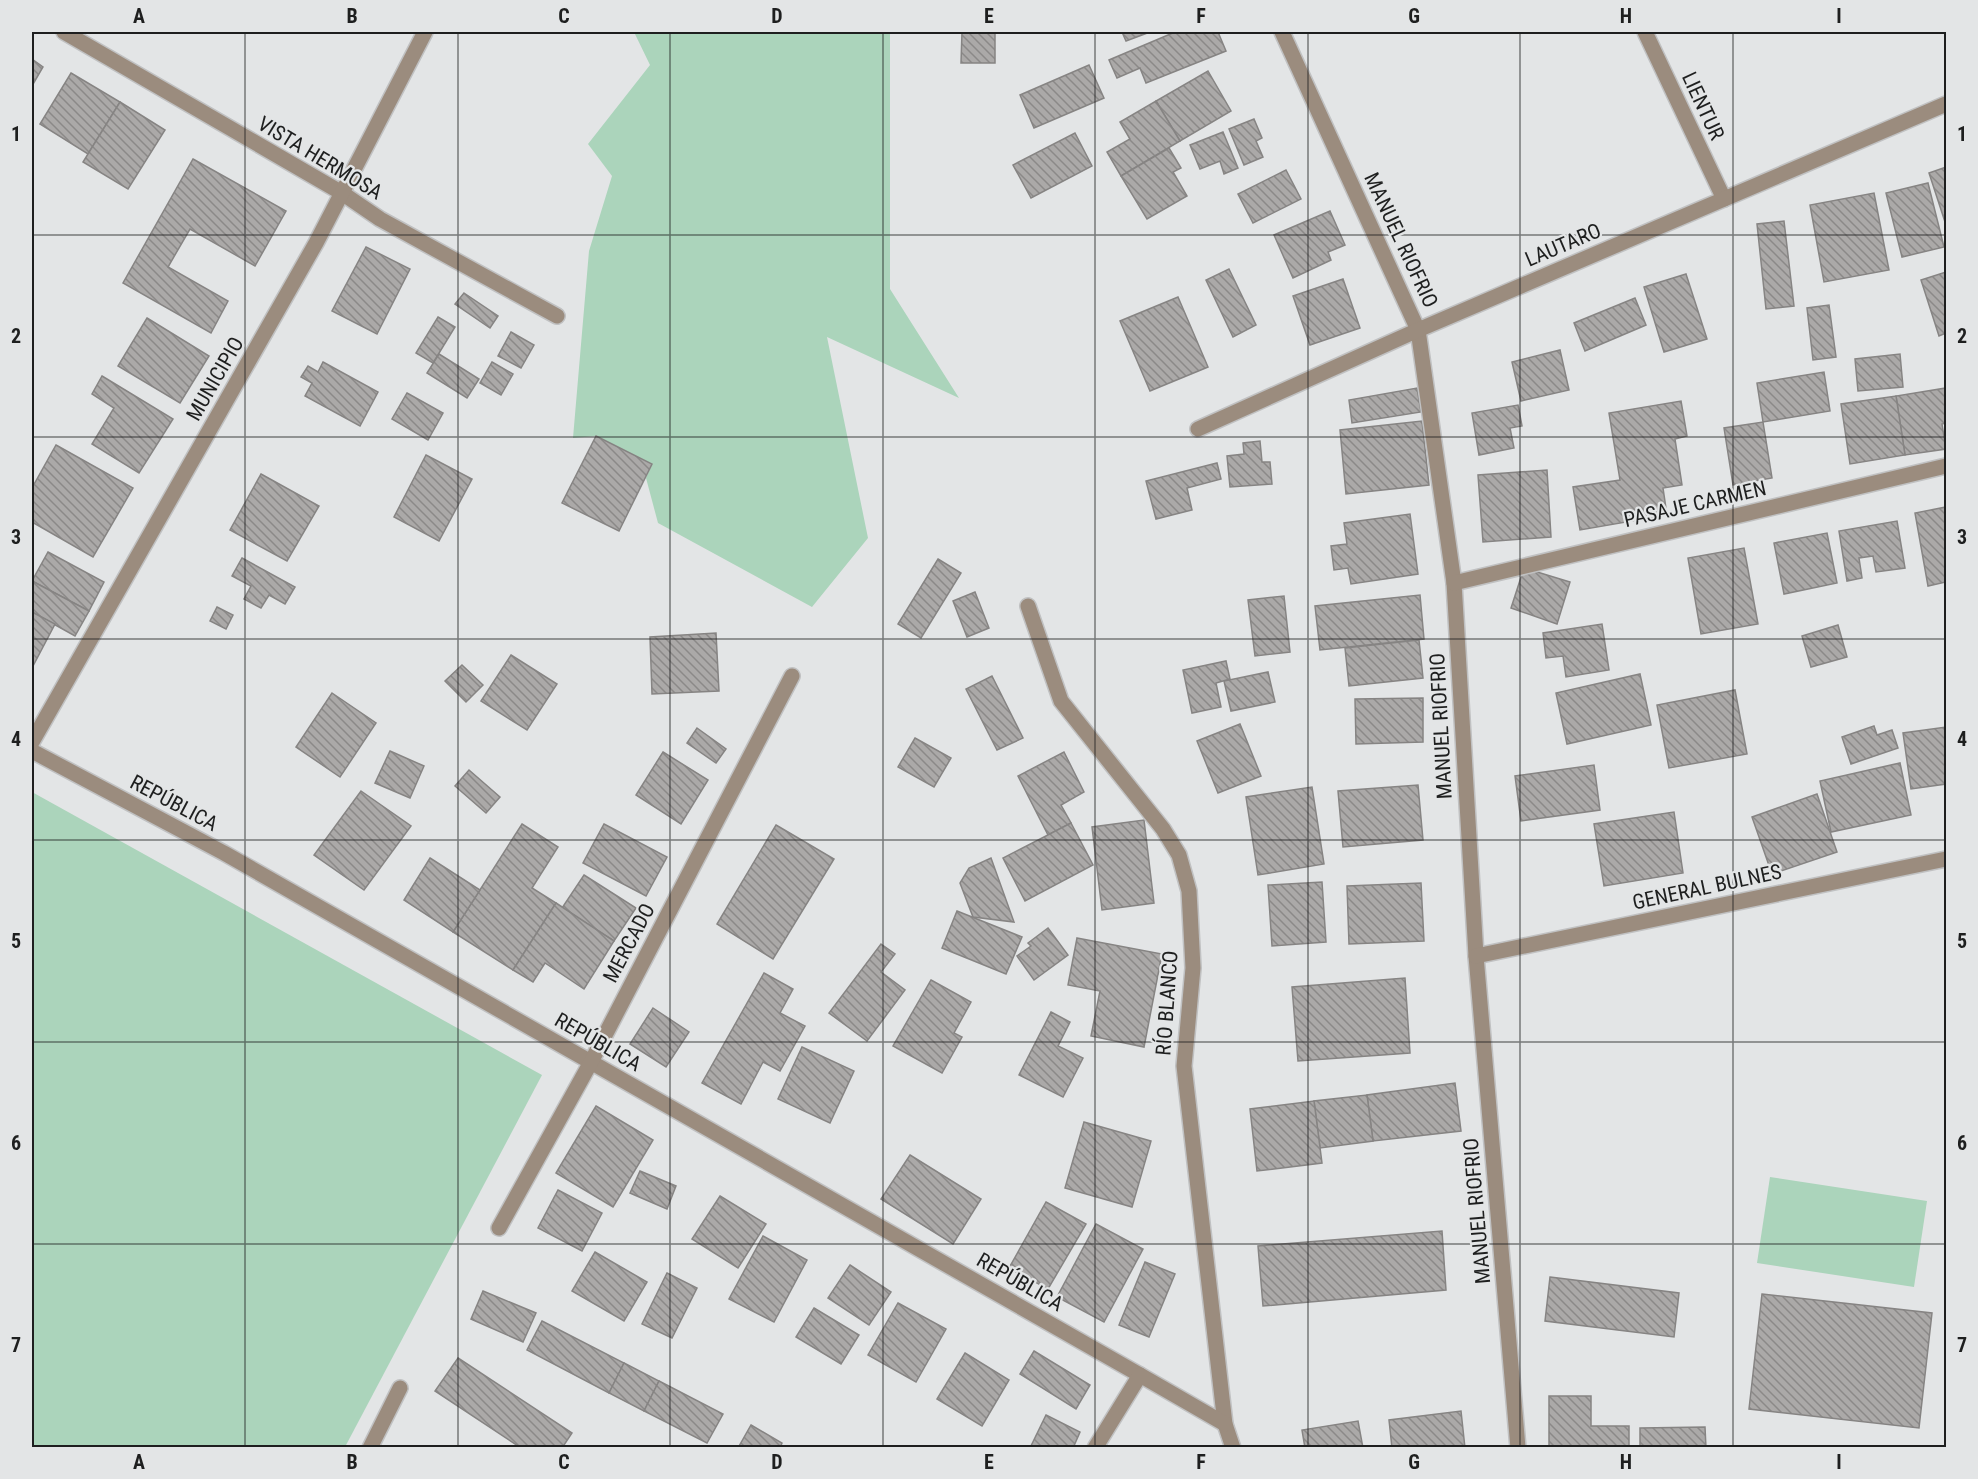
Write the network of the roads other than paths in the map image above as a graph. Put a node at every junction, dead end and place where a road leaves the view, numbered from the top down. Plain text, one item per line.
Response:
1 (64, 32) edge
2 (425, 32) edge
3 (1282, 32) edge
4 (1645, 32) edge
5 (1947, 104) edge
6 (342, 193) junction
7 (1724, 199) junction
8 (557, 316) dead end
9 (1418, 330) junction
10 (1198, 429) dead end
11 (1947, 466) edge
12 (1454, 583) junction
13 (1028, 606) dead end
14 (792, 676) dead end
15 (32, 742) edge
16 (32, 751) edge
17 (1947, 859) edge
18 (1476, 956) junction
19 (591, 1062) junction
20 (499, 1228) dead end
21 (1140, 1375) junction
22 (400, 1388) dead end
23 (1225, 1424) junction
24 (370, 1448) edge
25 (1095, 1448) edge
26 (1233, 1448) edge
27 (1518, 1448) edge

1 - 6 street, VISTA HERMOSA
2 - 6 street, MUNICIPIO
3 - 9 street, MANUEL RIOFRIO
4 - 7 street, LIENTUR
5 - 7 street, LAUTARO
6 - 8 street, VISTA HERMOSA
6 - 15 street, MUNICIPIO
7 - 9 street, LAUTARO
9 - 10 street, LAUTARO
9 - 12 street, MANUEL RIOFRIO
11 - 12 street, PASAJE CARMEN
12 - 18 street, MANUEL RIOFRIO
13 - 23 street, RÍO BLANCO
14 - 19 street, MERCADO
16 - 19 street, REPÚBLICA
17 - 18 street, GENERAL BULNES
18 - 27 street, MANUEL RIOFRIO
19 - 20 street, MERCADO
19 - 21 street, REPÚBLICA
21 - 23 street, REPÚBLICA
21 - 25 street
22 - 24 street
23 - 26 street, RÍO BLANCO

